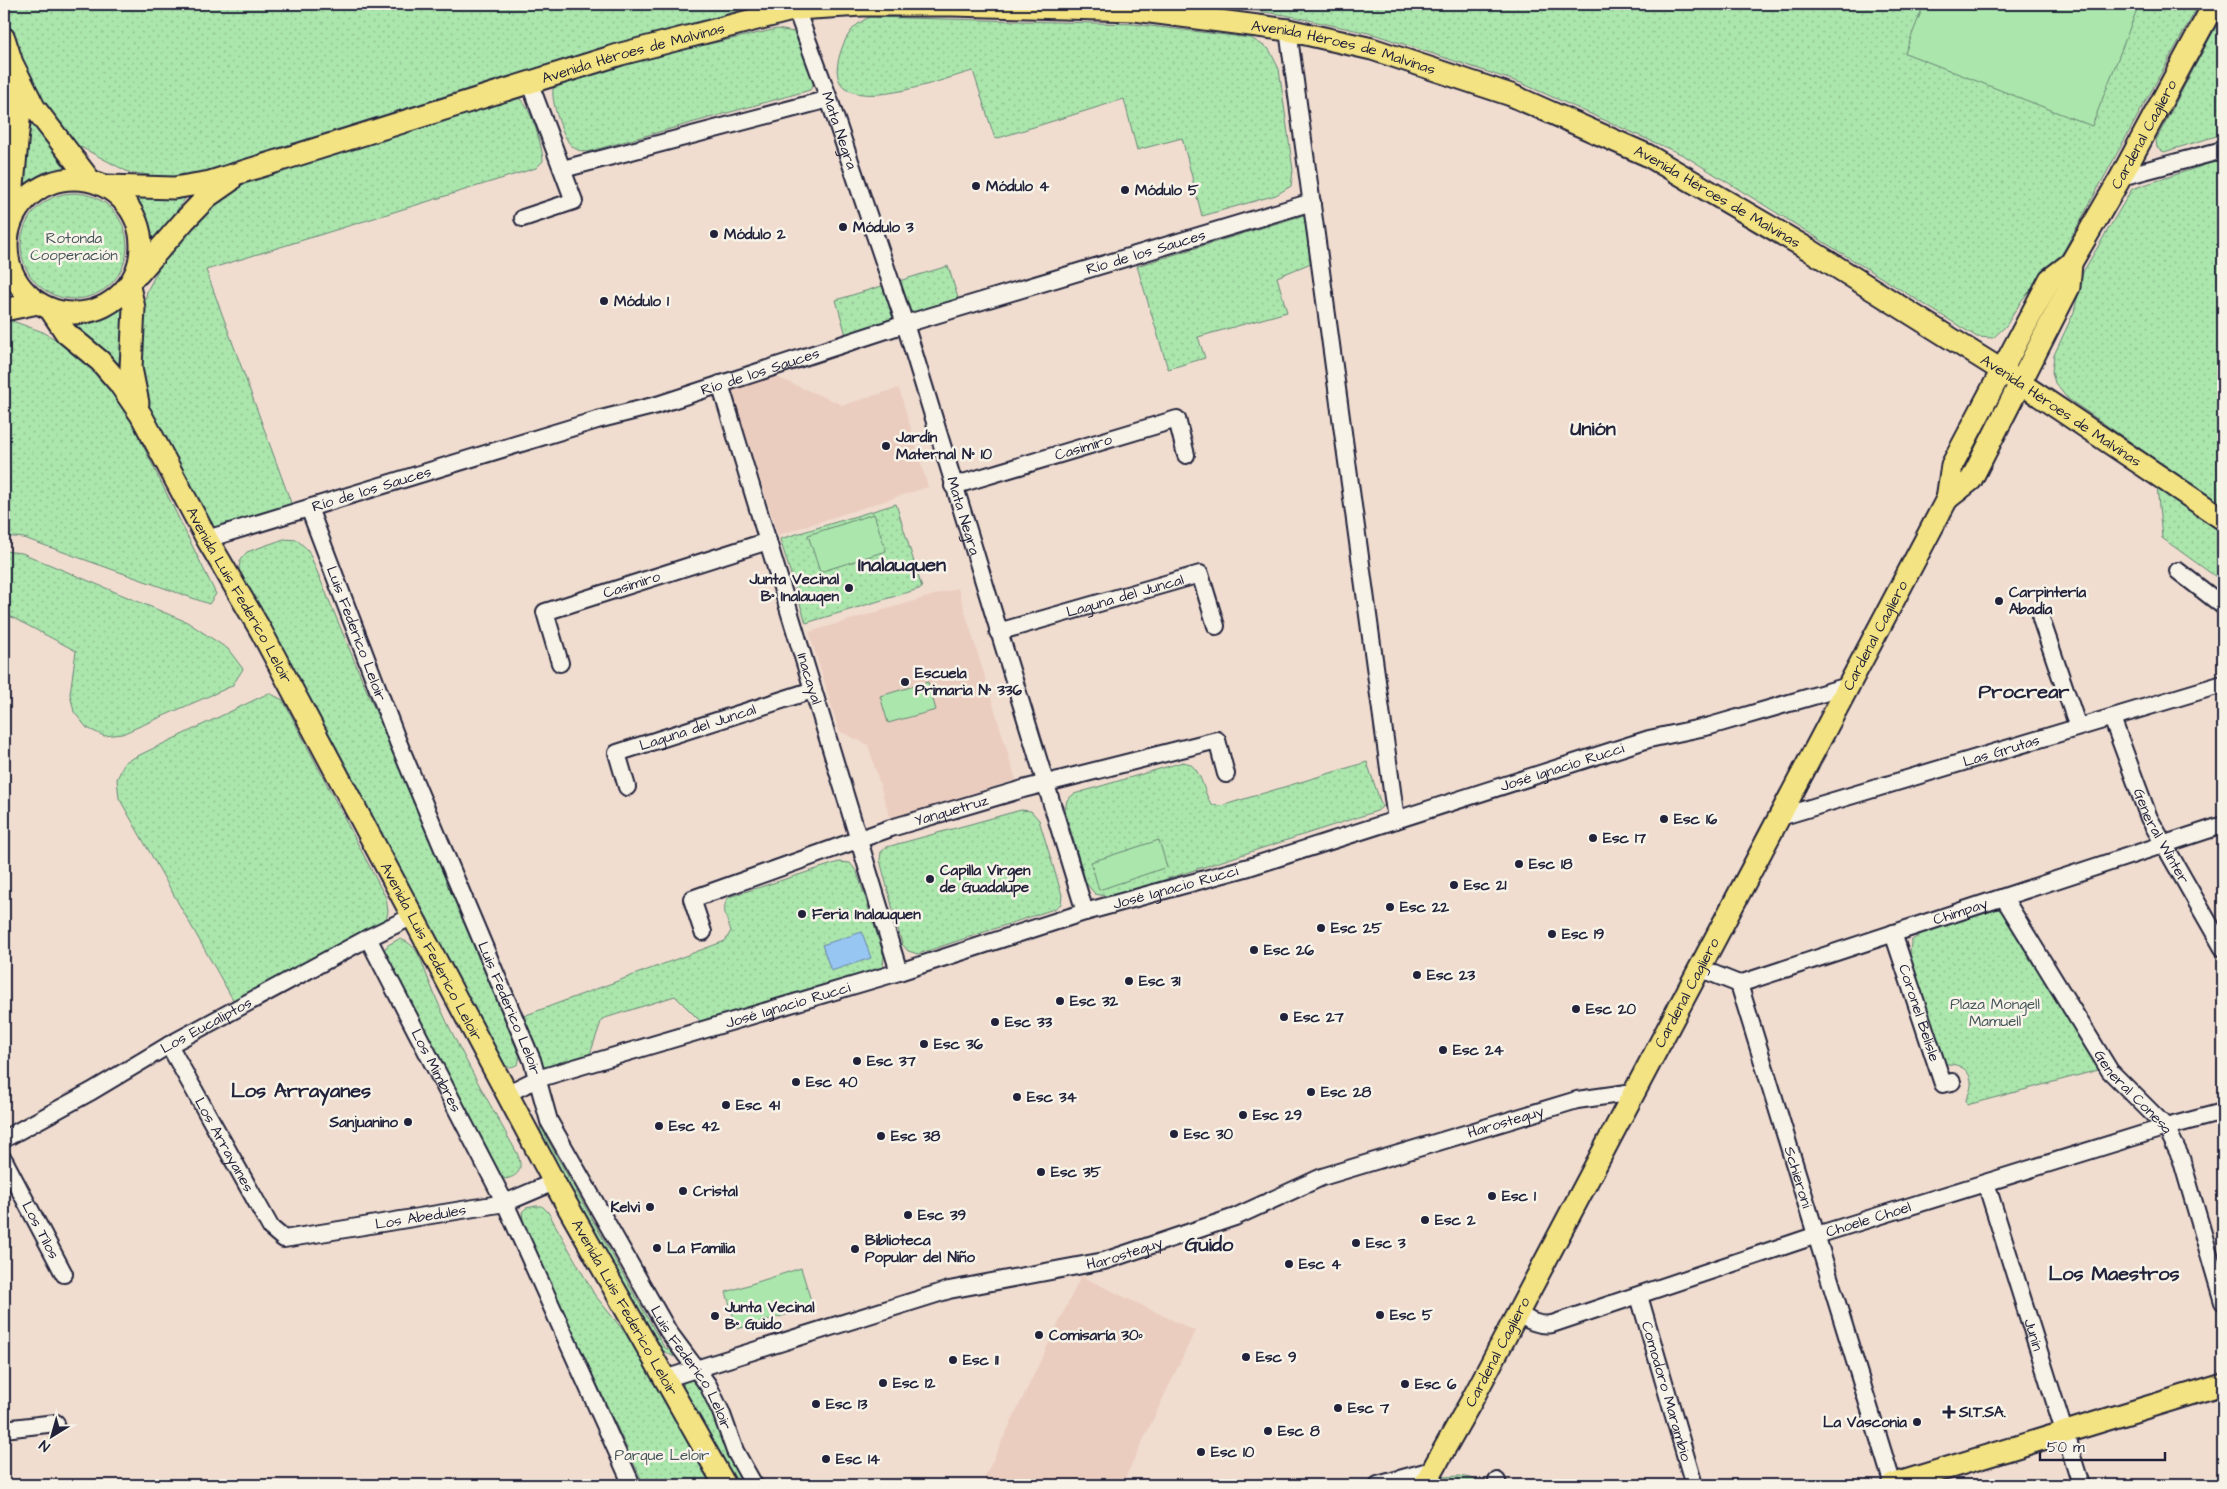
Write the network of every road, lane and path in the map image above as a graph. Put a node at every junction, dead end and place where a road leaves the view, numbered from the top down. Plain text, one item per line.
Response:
1 (2214, 4) edge
2 (802, 6) edge
3 (1288, 30) junction
4 (4, 38) edge
5 (12, 63) junction
6 (530, 84) junction
7 (829, 99) junction
8 (2223, 150) edge
9 (563, 169) junction
10 (246, 170) junction
11 (2121, 177) junction
12 (98, 183) junction
13 (1312, 202) junction
14 (523, 218) dead end
15 (9, 222) edge
16 (2071, 263) junction
17 (132, 282) junction
18 (44, 306) junction
19 (4, 310) edge
20 (905, 324) junction
21 (2001, 370) junction
22 (2022, 383) junction
23 (720, 384) junction
24 (141, 415) junction
25 (1186, 455) dead end
26 (953, 486) junction
27 (1947, 499) junction
28 (309, 508) junction
29 (2223, 519) edge
30 (207, 539) junction
31 (768, 541) junction
32 (2178, 571) dead end
33 (2223, 606) edge
34 (2041, 618) dead end
35 (1216, 626) dead end
36 (998, 632) junction
37 (560, 663) dead end
38 (2223, 684) edge
39 (1848, 686) junction
40 (813, 690) junction
41 (2112, 718) junction
42 (2078, 727) junction
43 (1226, 774) dead end
44 (1046, 784) junction
45 (627, 788) dead end
46 (1780, 817) junction
47 (1396, 820) junction
48 (2223, 825) edge
49 (860, 838) junction
50 (2164, 844) junction
51 (2004, 898) junction
52 (1084, 912) junction
53 (411, 917) junction
54 (702, 932) dead end
55 (1893, 933) junction
56 (368, 938) junction
57 (2223, 948) edge
58 (1699, 968) junction
59 (900, 972) junction
60 (1739, 984) junction
61 (169, 1045) junction
62 (537, 1079) junction
63 (1952, 1082) dead end
64 (1634, 1092) junction
65 (506, 1094) junction
66 (2223, 1112) edge
67 (2166, 1127) junction
68 (4, 1139) edge
69 (4, 1160) edge
70 (554, 1182) junction
71 (1986, 1183) junction
72 (505, 1203) junction
73 (1817, 1235) junction
74 (284, 1239) joint
75 (64, 1274) dead end
76 (1639, 1296) junction
77 (2223, 1302) edge
78 (1518, 1313) junction
79 (696, 1369) junction
80 (664, 1379) junction
81 (2223, 1384) edge
82 (56, 1423) dead end
83 (4, 1429) edge
84 (2065, 1432) junction
85 (1428, 1478) edge
86 (632, 1485) edge
87 (725, 1485) edge
88 (754, 1485) edge
89 (1378, 1485) edge
90 (1694, 1485) edge
91 (1893, 1485) edge
92 (2081, 1485) edge

1 - 11 main road, Cardenal Cagliero
2 - 3 main road, Avenida Héroes de Malvinas
2 - 6 main road, Avenida Héroes de Malvinas
2 - 7 street, Mata Negra
3 - 13 street
3 - 21 main road, Avenida Héroes de Malvinas
4 - 5 main road
5 - 12 main road
5 - 15 main road
6 - 9 street
6 - 10 main road, Avenida Héroes de Malvinas
7 - 9 street
7 - 20 street, Mata Negra
8 - 11 street
9 - 14 street
10 - 12 main road, Avenida Héroes de Malvinas
10 - 17 main road, Avenida Héroes de Malvinas
11 - 16 main road, Cardenal Cagliero
12 - 15 main road
12 - 17 main road
13 - 20 street, Río de los Sauces
13 - 47 street
15 - 18 main road
16 - 21 main road, Cardenal Cagliero
16 - 22 main road, Cardenal Cagliero
17 - 18 main road
17 - 24 main road, Avenida Luis Federico Leloir
18 - 19 main road
18 - 24 main road, Avenida Luis Federico Leloir
20 - 23 street, Río de los Sauces
20 - 26 street, Mata Negra
21 - 22 main road, Avenida Héroes de Malvinas
21 - 27 main road, Cardenal Cagliero
22 - 27 main road, Cardenal Cagliero
22 - 29 main road, Avenida Héroes de Malvinas
23 - 28 street, Río de los Sauces
23 - 31 street, Inacayal
24 - 30 main road, Avenida Luis Federico Leloir
25 - 26 street, Casimiro
26 - 36 street, Mata Negra
27 - 39 main road, Cardenal Cagliero
28 - 30 street, Río de los Sauces
28 - 62 street, Luis Federico Leloir
30 - 53 main road, Avenida Luis Federico Leloir
31 - 37 street, Casimiro
31 - 40 street, Inacayal
32 - 33 street
34 - 42 street
35 - 36 street, Laguna del Juncal
36 - 44 street, Mata Negra
38 - 41 street, Las Grutas
39 - 46 main road, Cardenal Cagliero
39 - 47 street, José Ignacio Rucci
40 - 45 street, Laguna del Juncal
40 - 49 street, Inacayal
41 - 42 street, Las Grutas
41 - 50 street, General Winter
42 - 46 street, Las Grutas
43 - 44 street, Yanquetruz
44 - 49 street, Yanquetruz
44 - 52 street, Mata Negra
46 - 58 main road, Cardenal Cagliero
47 - 52 street, José Ignacio Rucci
48 - 50 street, Chimpay
49 - 54 street, Yanquetruz
49 - 59 street, Inacayal
50 - 51 street, Chimpay
50 - 57 street, General Winter
51 - 55 street, Chimpay
51 - 67 street, General Conesa
52 - 59 street, José Ignacio Rucci
53 - 56 street, Los Eucaliptos
53 - 65 main road, Avenida Luis Federico Leloir
55 - 60 street, Chimpay
55 - 63 street, Coronel Belisle
56 - 61 street, Los Eucaliptos
56 - 72 street, Los Mimbres
58 - 60 street
58 - 64 main road, Cardenal Cagliero
59 - 62 street, José Ignacio Rucci
60 - 73 street, Schieroni
61 - 68 street, Los Eucaliptos
61 - 74 street, Los Arrayanes
62 - 65 street, José Ignacio Rucci
62 - 79 street, Luis Federico Leloir
64 - 78 main road, Cardenal Cagliero
64 - 79 street, Harosteguy
65 - 70 main road, Avenida Luis Federico Leloir
66 - 67 street, Choele Choel
67 - 71 street, Choele Choel
67 - 77 street, General Conesa
69 - 75 street, Los Tilos
70 - 72 street, Los Abedules
70 - 80 main road, Avenida Luis Federico Leloir
71 - 73 street, Choele Choel
71 - 84 street, Junín
72 - 74 street, Los Abedules
72 - 86 street
73 - 76 street, Choele Choel
73 - 91 street, Schieroni
76 - 78 street, Choele Choel
76 - 90 street, Comodoro Marambio
78 - 85 main road, Cardenal Cagliero
79 - 80 street, Harosteguy
79 - 88 street, Luis Federico Leloir
80 - 87 main road, Avenida Luis Federico Leloir
81 - 84 main road
82 - 83 street
84 - 91 main road
84 - 92 street, Junín
85 - 89 street

